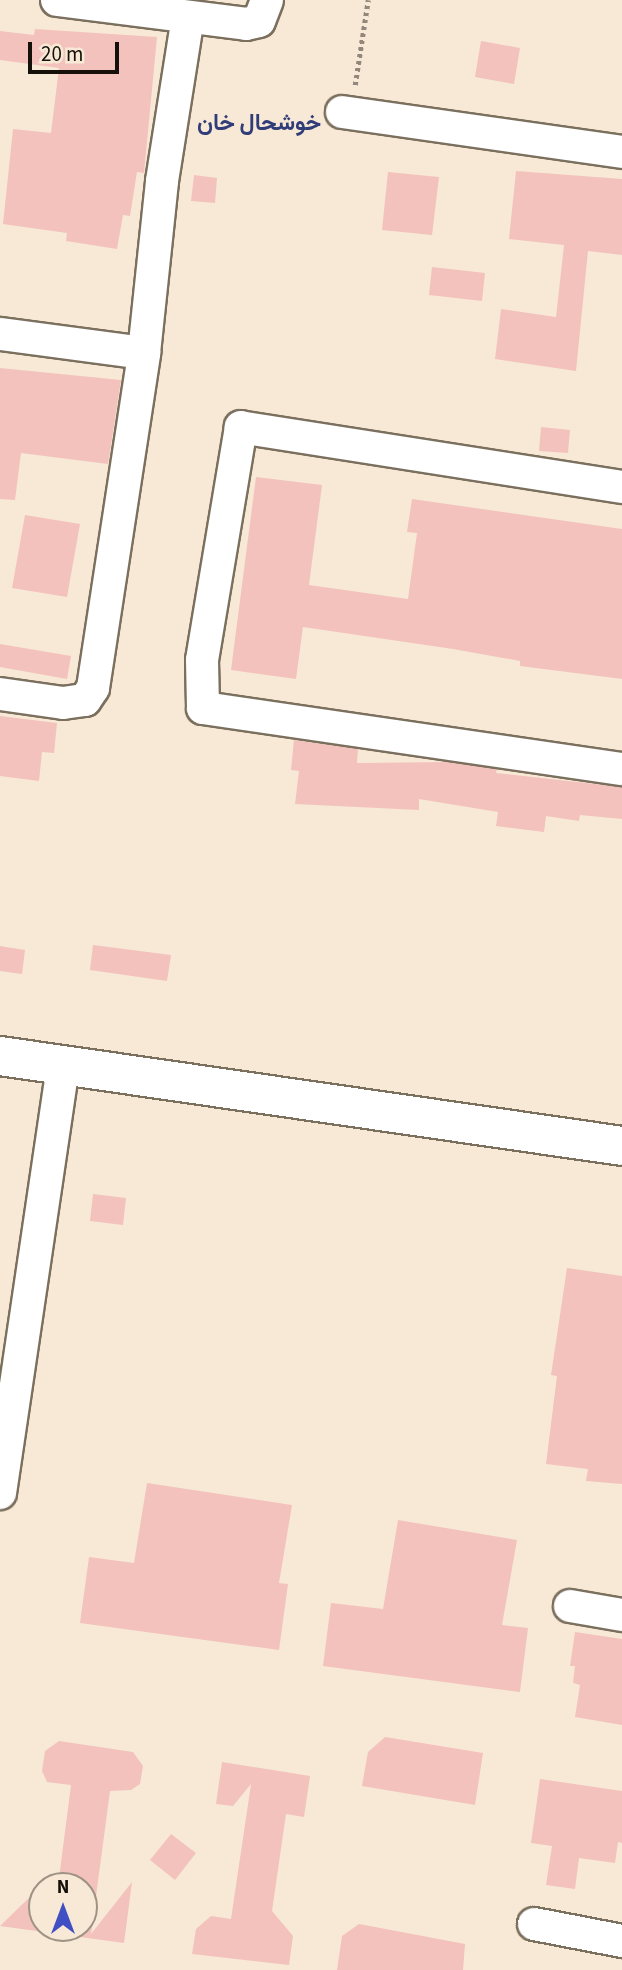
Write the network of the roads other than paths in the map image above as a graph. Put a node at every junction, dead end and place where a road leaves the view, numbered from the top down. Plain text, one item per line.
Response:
1 (57, 0) edge
2 (267, 0) edge
3 (188, 17) junction
4 (346, 113) road end
5 (622, 152) edge
6 (0, 334) edge
7 (144, 353) junction
8 (622, 487) edge
9 (0, 694) edge
10 (622, 769) edge
11 (0, 1056) edge
12 (63, 1065) junction
13 (622, 1146) edge
14 (13, 1324) edge
15 (0, 1493) edge
16 (570, 1606) dead end
17 (622, 1615) edge
18 (534, 1924) dead end
19 (622, 1941) edge

1 - 3 street
2 - 3 street
3 - 7 street
4 - 5 street
6 - 7 street
7 - 9 street
8 - 10 street
11 - 12 street
12 - 13 street
12 - 14 street
14 - 15 street
16 - 17 street
18 - 19 street

